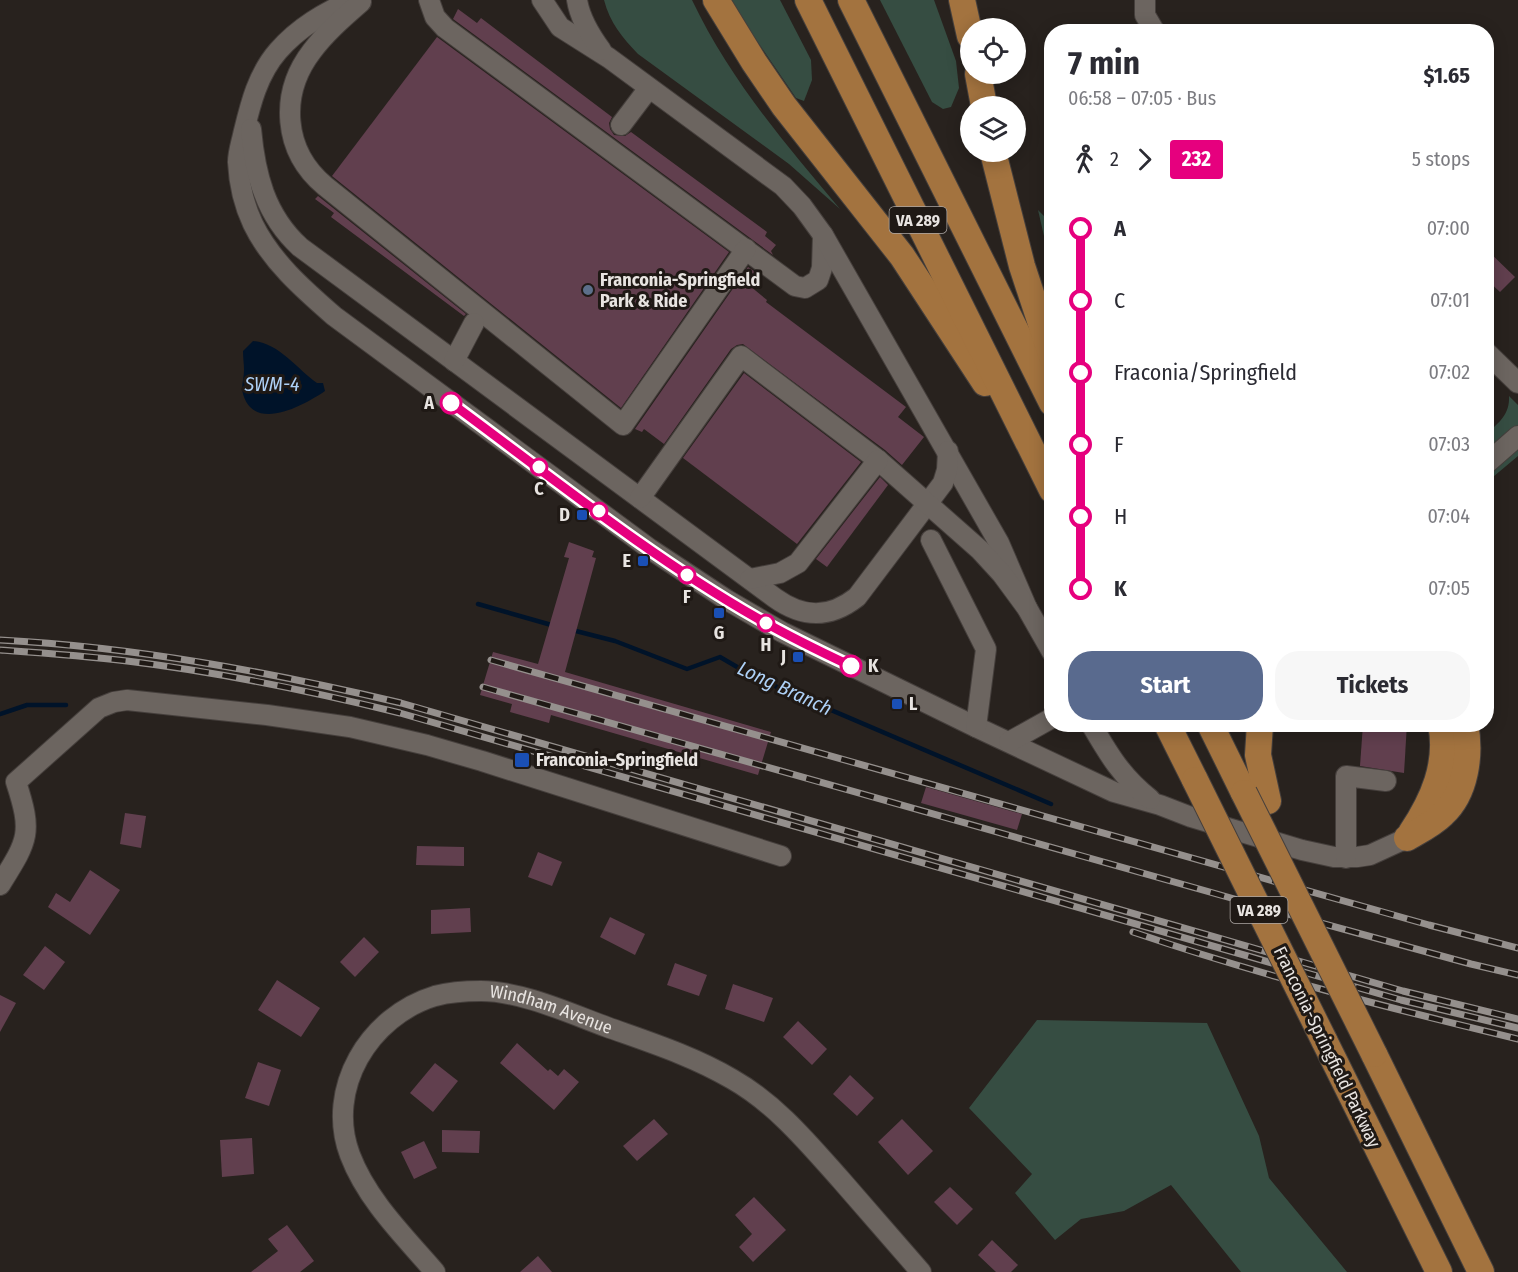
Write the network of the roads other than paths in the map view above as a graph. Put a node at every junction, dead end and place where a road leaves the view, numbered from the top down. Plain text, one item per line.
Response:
1 (352, 0) edge
2 (363, 0) edge
3 (429, 0) edge
4 (542, 0) edge
5 (577, 0) edge
6 (716, 0) edge
7 (808, 0) edge
8 (851, 0) edge
9 (962, 0) edge
10 (1144, 2) edge
11 (966, 18) edge
12 (1150, 24) edge
13 (609, 58) junction
14 (649, 88) junction
15 (249, 111) junction
16 (621, 125) dead end
17 (996, 162) edge
18 (823, 235) junction
19 (746, 249) junction
20 (474, 323) dead end
21 (1044, 333) edge
22 (1494, 360) edge
23 (454, 361) junction
24 (1518, 383) edge
25 (1044, 387) edge
26 (1518, 436) edge
27 (1028, 441) junction
28 (948, 451) junction
29 (1494, 457) edge
30 (878, 460) junction
31 (1044, 474) edge
32 (640, 498) junction
33 (927, 505) junction
34 (962, 534) junction
35 (931, 540) junction
36 (894, 550) junction
37 (750, 579) junction
38 (1027, 608) junction
39 (1044, 638) edge
40 (1044, 722) edge
41 (976, 727) junction
42 (1096, 732) edge
43 (1171, 732) edge
44 (1215, 732) edge
45 (1259, 732) edge
46 (1442, 732) edge
47 (1466, 732) edge
48 (1009, 742) junction
49 (1386, 781) dead end
50 (1256, 797) junction
51 (1160, 805) junction
52 (1407, 838) junction
53 (780, 856) dead end
54 (1346, 858) junction
55 (0, 885) edge
56 (435, 1272) edge
57 (921, 1272) edge
58 (1439, 1272) edge
59 (1481, 1272) edge

1 - 15 street
2 - 19 street
3 - 19 street
4 - 13 street
5 - 13 street
6 - 27 main road
7 - 27 main road, VA 289
8 - 25 main road, VA 289
9 - 11 main road
10 - 12 street
13 - 14 street
14 - 16 street
14 - 18 street
15 - 23 street
15 - 41 street
17 - 21 main road
18 - 19 street
18 - 28 street
20 - 23 street
22 - 24 street
23 - 32 street
26 - 29 street
27 - 31 main road, VA 289
28 - 33 street
28 - 38 street
30 - 32 street
30 - 33 street
30 - 37 street
32 - 37 street
33 - 34 street
33 - 36 street
34 - 35 street
34 - 38 street
35 - 36 street
35 - 41 street
36 - 37 street
38 - 39 street
40 - 48 street
41 - 48 street
42 - 51 street
43 - 58 main road, Franconia-Springfield Parkway / VA 289, bridge
44 - 50 main road
45 - 50 main road
46 - 52 main road
47 - 52 main road
48 - 51 street
49 - 54 street
50 - 59 main road, VA 289, bridge
51 - 54 street
52 - 54 street
53 - 55 street
56 - 57 street, Windham Avenue

